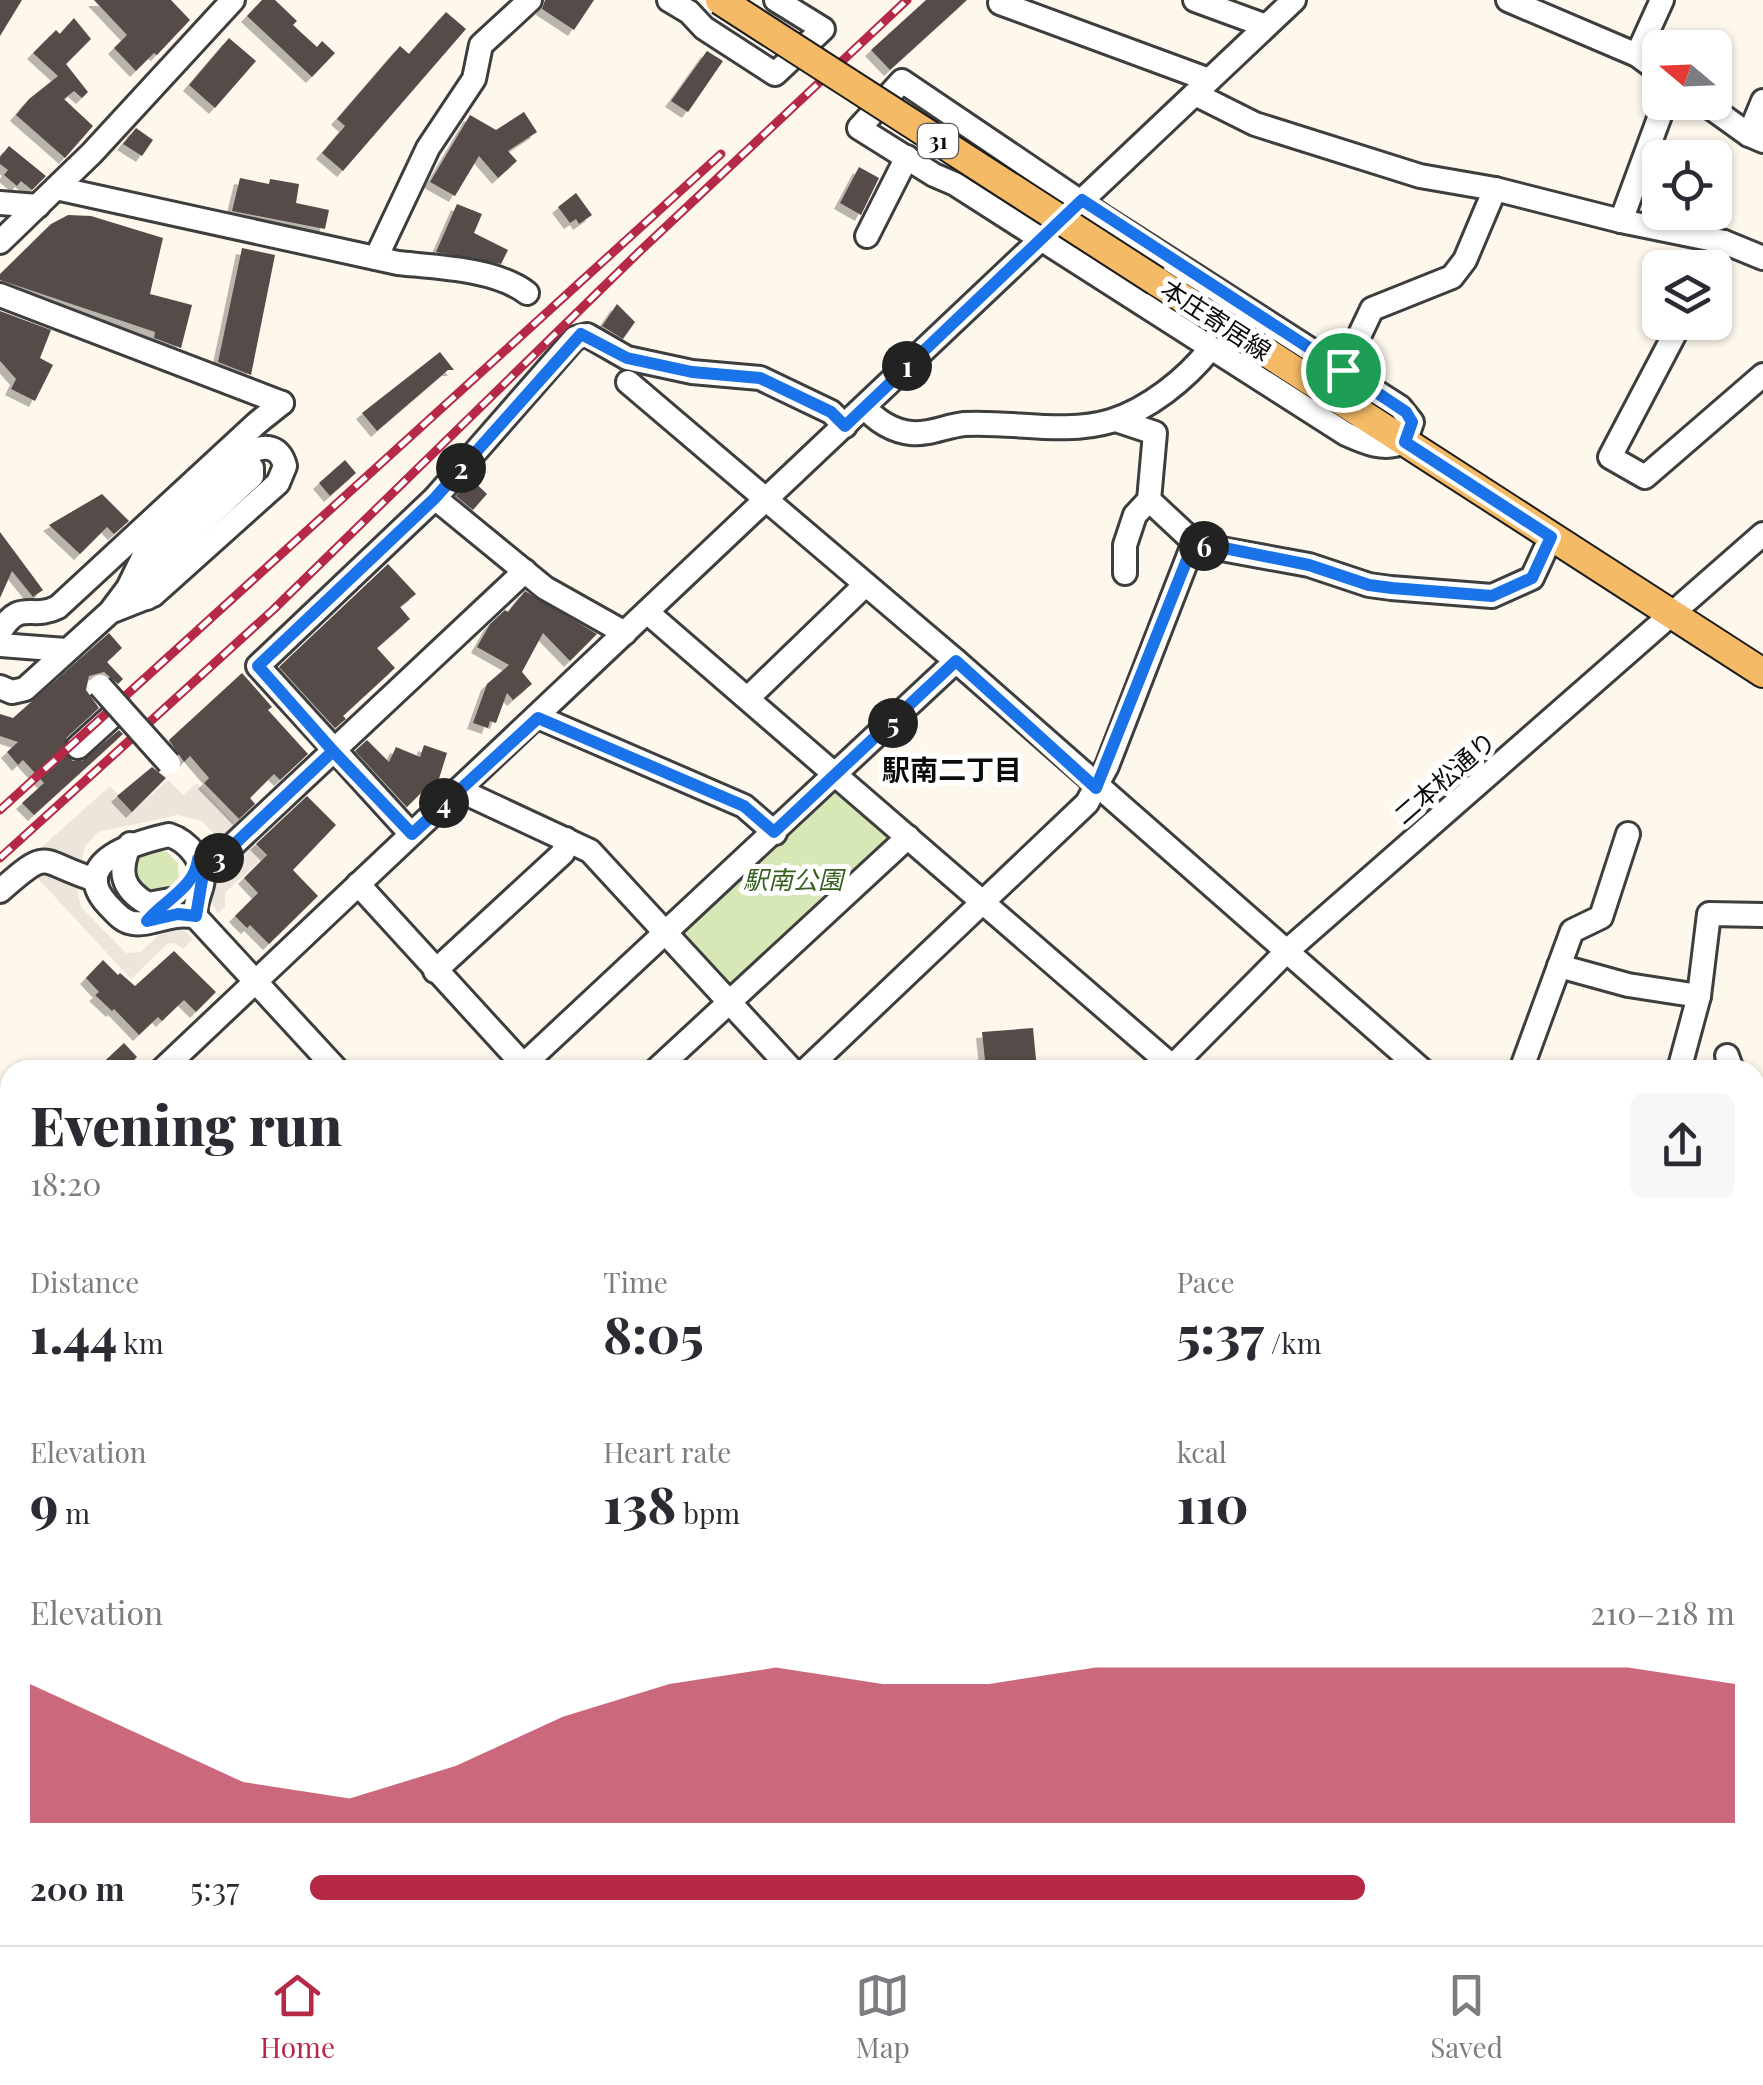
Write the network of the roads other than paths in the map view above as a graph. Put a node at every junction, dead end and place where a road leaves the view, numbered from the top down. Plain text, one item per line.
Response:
1 (233, 0) edge
2 (530, 0) edge
3 (669, 0) edge
4 (720, 0) edge
5 (776, 0) edge
6 (1001, 0) edge
7 (1196, 0) edge
8 (1294, 0) edge
9 (1662, 0) edge
10 (1520, 2) edge
11 (1266, 26) junction
12 (1638, 56) junction
13 (1642, 59) edge
14 (1202, 87) junction
15 (1763, 101) edge
16 (1658, 120) edge
17 (1729, 120) edge
18 (1756, 138) edge
19 (907, 157) junction
20 (56, 188) junction
21 (1495, 189) junction
22 (1082, 200) junction
23 (0, 203) edge
24 (38, 206) junction
25 (1621, 221) junction
26 (867, 236) dead end
27 (1041, 239) junction
28 (0, 242) edge
29 (1724, 242) junction
30 (1720, 250) edge
31 (376, 258) junction
32 (1763, 258) edge
33 (527, 293) dead end
34 (0, 295) edge
35 (1672, 340) edge
36 (1210, 349) junction
37 (1343, 370) junction
38 (1763, 375) edge
39 (628, 382) dead end
40 (865, 407) junction
41 (1116, 420) junction
42 (845, 426) junction
43 (1405, 442) junction
44 (238, 464) junction
45 (435, 498) junction
46 (768, 500) junction
47 (1149, 500) junction
48 (1763, 534) edge
49 (1551, 537) junction
50 (1194, 542) junction
51 (525, 572) junction
52 (1125, 573) dead end
53 (865, 585) junction
54 (147, 598) junction
55 (110, 612) junction
56 (647, 612) junction
57 (1671, 614) junction
58 (0, 632) edge
59 (625, 633) junction
60 (0, 647) edge
61 (66, 650) junction
62 (956, 661) junction
63 (1763, 674) edge
64 (30, 684) junction
65 (100, 686) dead end
66 (0, 687) edge
67 (748, 698) junction
68 (120, 709) junction
69 (538, 718) junction
70 (78, 746) dead end
71 (333, 751) junction
72 (162, 770) dead end
73 (835, 776) junction
74 (1096, 788) junction
75 (459, 790) junction
76 (774, 832) junction
77 (412, 834) junction
78 (1628, 834) dead end
79 (908, 836) junction
80 (566, 839) junction
81 (130, 844) junction
82 (200, 866) junction
83 (96, 880) junction
84 (358, 884) junction
85 (0, 891) edge
86 (170, 900) junction
87 (984, 902) junction
88 (1763, 915) edge
89 (196, 916) junction
90 (147, 921) junction
91 (666, 935) junction
92 (1287, 951) junction
93 (1559, 966) junction
94 (435, 971) junction
95 (256, 982) junction
96 (1699, 996) junction
97 (729, 1002) junction
98 (173, 1060) edge
99 (328, 1060) edge
100 (516, 1060) edge
101 (532, 1060) edge
102 (667, 1060) edge
103 (783, 1060) edge
104 (817, 1060) edge
105 (1161, 1060) edge
106 (1178, 1060) edge
107 (1411, 1060) edge
108 (1525, 1060) edge
109 (1682, 1060) edge

1 - 20 street
2 - 31 street
3 - 5 street
4 - 43 main road, 本庄寄居線 / 31, bridge
6 - 14 street
7 - 11 street
8 - 11 street
9 - 12 street
10 - 12 street
11 - 14 street
12 - 13 street
14 - 21 street
14 - 22 street
15 - 18 street
16 - 25 street
17 - 18 street
19 - 22 street
19 - 26 street
19 - 27 street
20 - 24 street
20 - 31 street
21 - 25 street
21 - 37 street
22 - 27 street
22 - 37 street
23 - 24 street
24 - 28 street
25 - 29 street
27 - 36 street
27 - 40 street
29 - 30 street
29 - 32 street
31 - 33 street
34 - 58 street
35 - 38 street
36 - 41 street
36 - 43 street
37 - 43 street
39 - 46 street
40 - 41 street
40 - 42 street
41 - 47 street
42 - 45 street
42 - 46 street
43 - 49 main road, 本庄寄居線 / 31
44 - 54 street
44 - 54 street
44 - 55 street
45 - 51 street
45 - 71 street
46 - 53 street
46 - 56 street
47 - 50 street
47 - 52 street
48 - 57 street, 二本松通り
49 - 50 street
49 - 57 main road, 本庄寄居線 / 31
50 - 74 street
51 - 59 street
51 - 71 street
53 - 62 street
53 - 67 street
54 - 55 street
55 - 61 street
56 - 59 street
56 - 67 street
57 - 63 main road, 本庄寄居線 / 31
57 - 92 street, 二本松通り
59 - 69 street
60 - 61 street
60 - 64 street
61 - 64 street
62 - 73 street
62 - 74 street
64 - 66 street
65 - 68 street, bridge
67 - 73 street
68 - 70 street
68 - 72 street, bridge
69 - 75 street
69 - 76 street
71 - 77 street
71 - 82 street
73 - 76 street
73 - 79 street
74 - 87 street
74 - 92 street
75 - 77 street
75 - 80 street
76 - 91 street
77 - 84 street
78 - 93 street
79 - 87 street
79 - 97 street
80 - 91 street
80 - 94 street
81 - 82 street
81 - 83 street
81 - 86 street
82 - 86 street
82 - 89 street
83 - 85 street
83 - 90 street
84 - 94 street
84 - 95 street
86 - 90 street
87 - 104 street
87 - 105 street
88 - 96 street
89 - 90 street
89 - 95 street
91 - 97 street
91 - 101 street
92 - 106 street, 二本松通り
92 - 107 street
93 - 96 street
93 - 108 street
94 - 100 street
95 - 98 street
95 - 99 street
96 - 109 street
97 - 102 street
97 - 103 street

